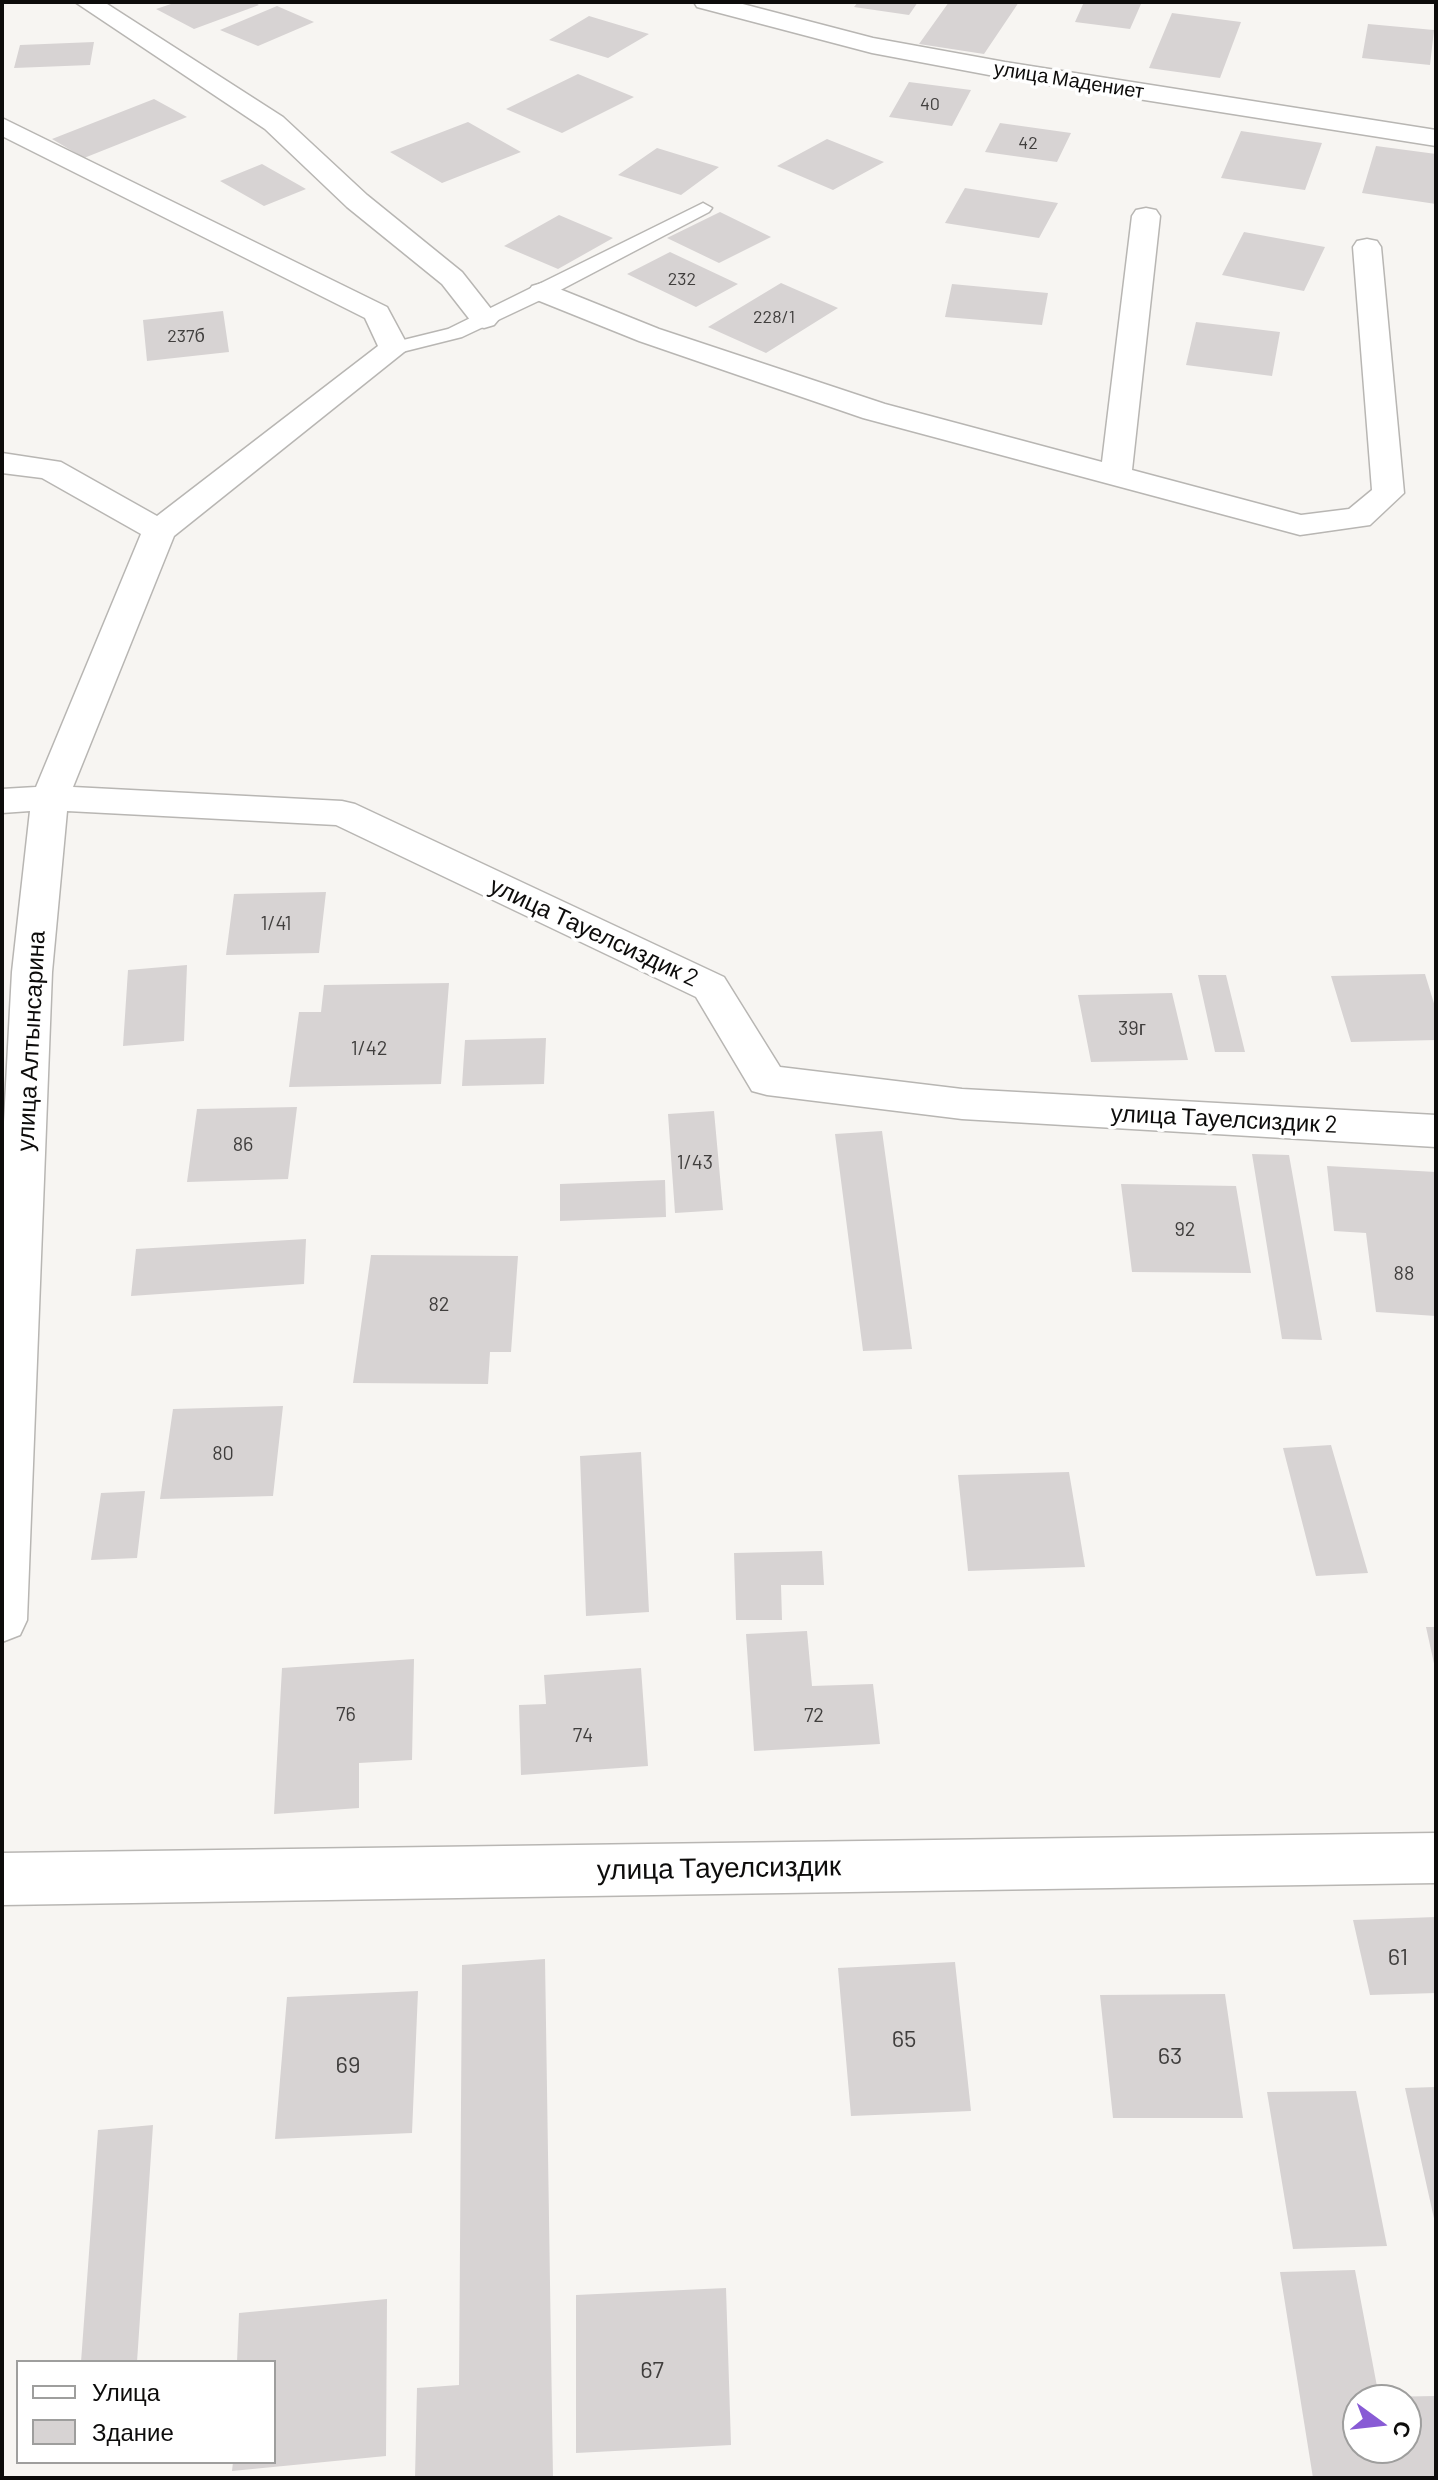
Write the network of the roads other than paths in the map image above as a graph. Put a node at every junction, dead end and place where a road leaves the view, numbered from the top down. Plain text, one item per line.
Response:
1 (87, 2) edge
2 (706, 2) edge
3 (2, 126) edge
4 (1436, 138) edge
5 (703, 208) dead end
6 (1146, 216) dead end
7 (1367, 247) dead end
8 (542, 292) junction
9 (484, 319) junction
10 (394, 348) junction
11 (2, 463) edge
12 (1116, 475) junction
13 (159, 531) junction
14 (50, 798) junction
15 (2, 801) edge
16 (1436, 1131) edge
17 (2, 1620) edge
18 (1436, 1858) edge
19 (2, 1879) edge

1 - 9 street
2 - 4 street, улица Мадениет
3 - 10 street
5 - 8 lane
6 - 12 street
7 - 12 street
8 - 9 lane
8 - 12 street
9 - 10 lane
10 - 13 street
11 - 13 street
13 - 14 street, улица Алтынсарина
14 - 15 street, улица Тауелсиздик 2
14 - 16 street, улица Тауелсиздик 2
14 - 17 street, улица Алтынсарина
18 - 19 street, улица Тауелсиздик

